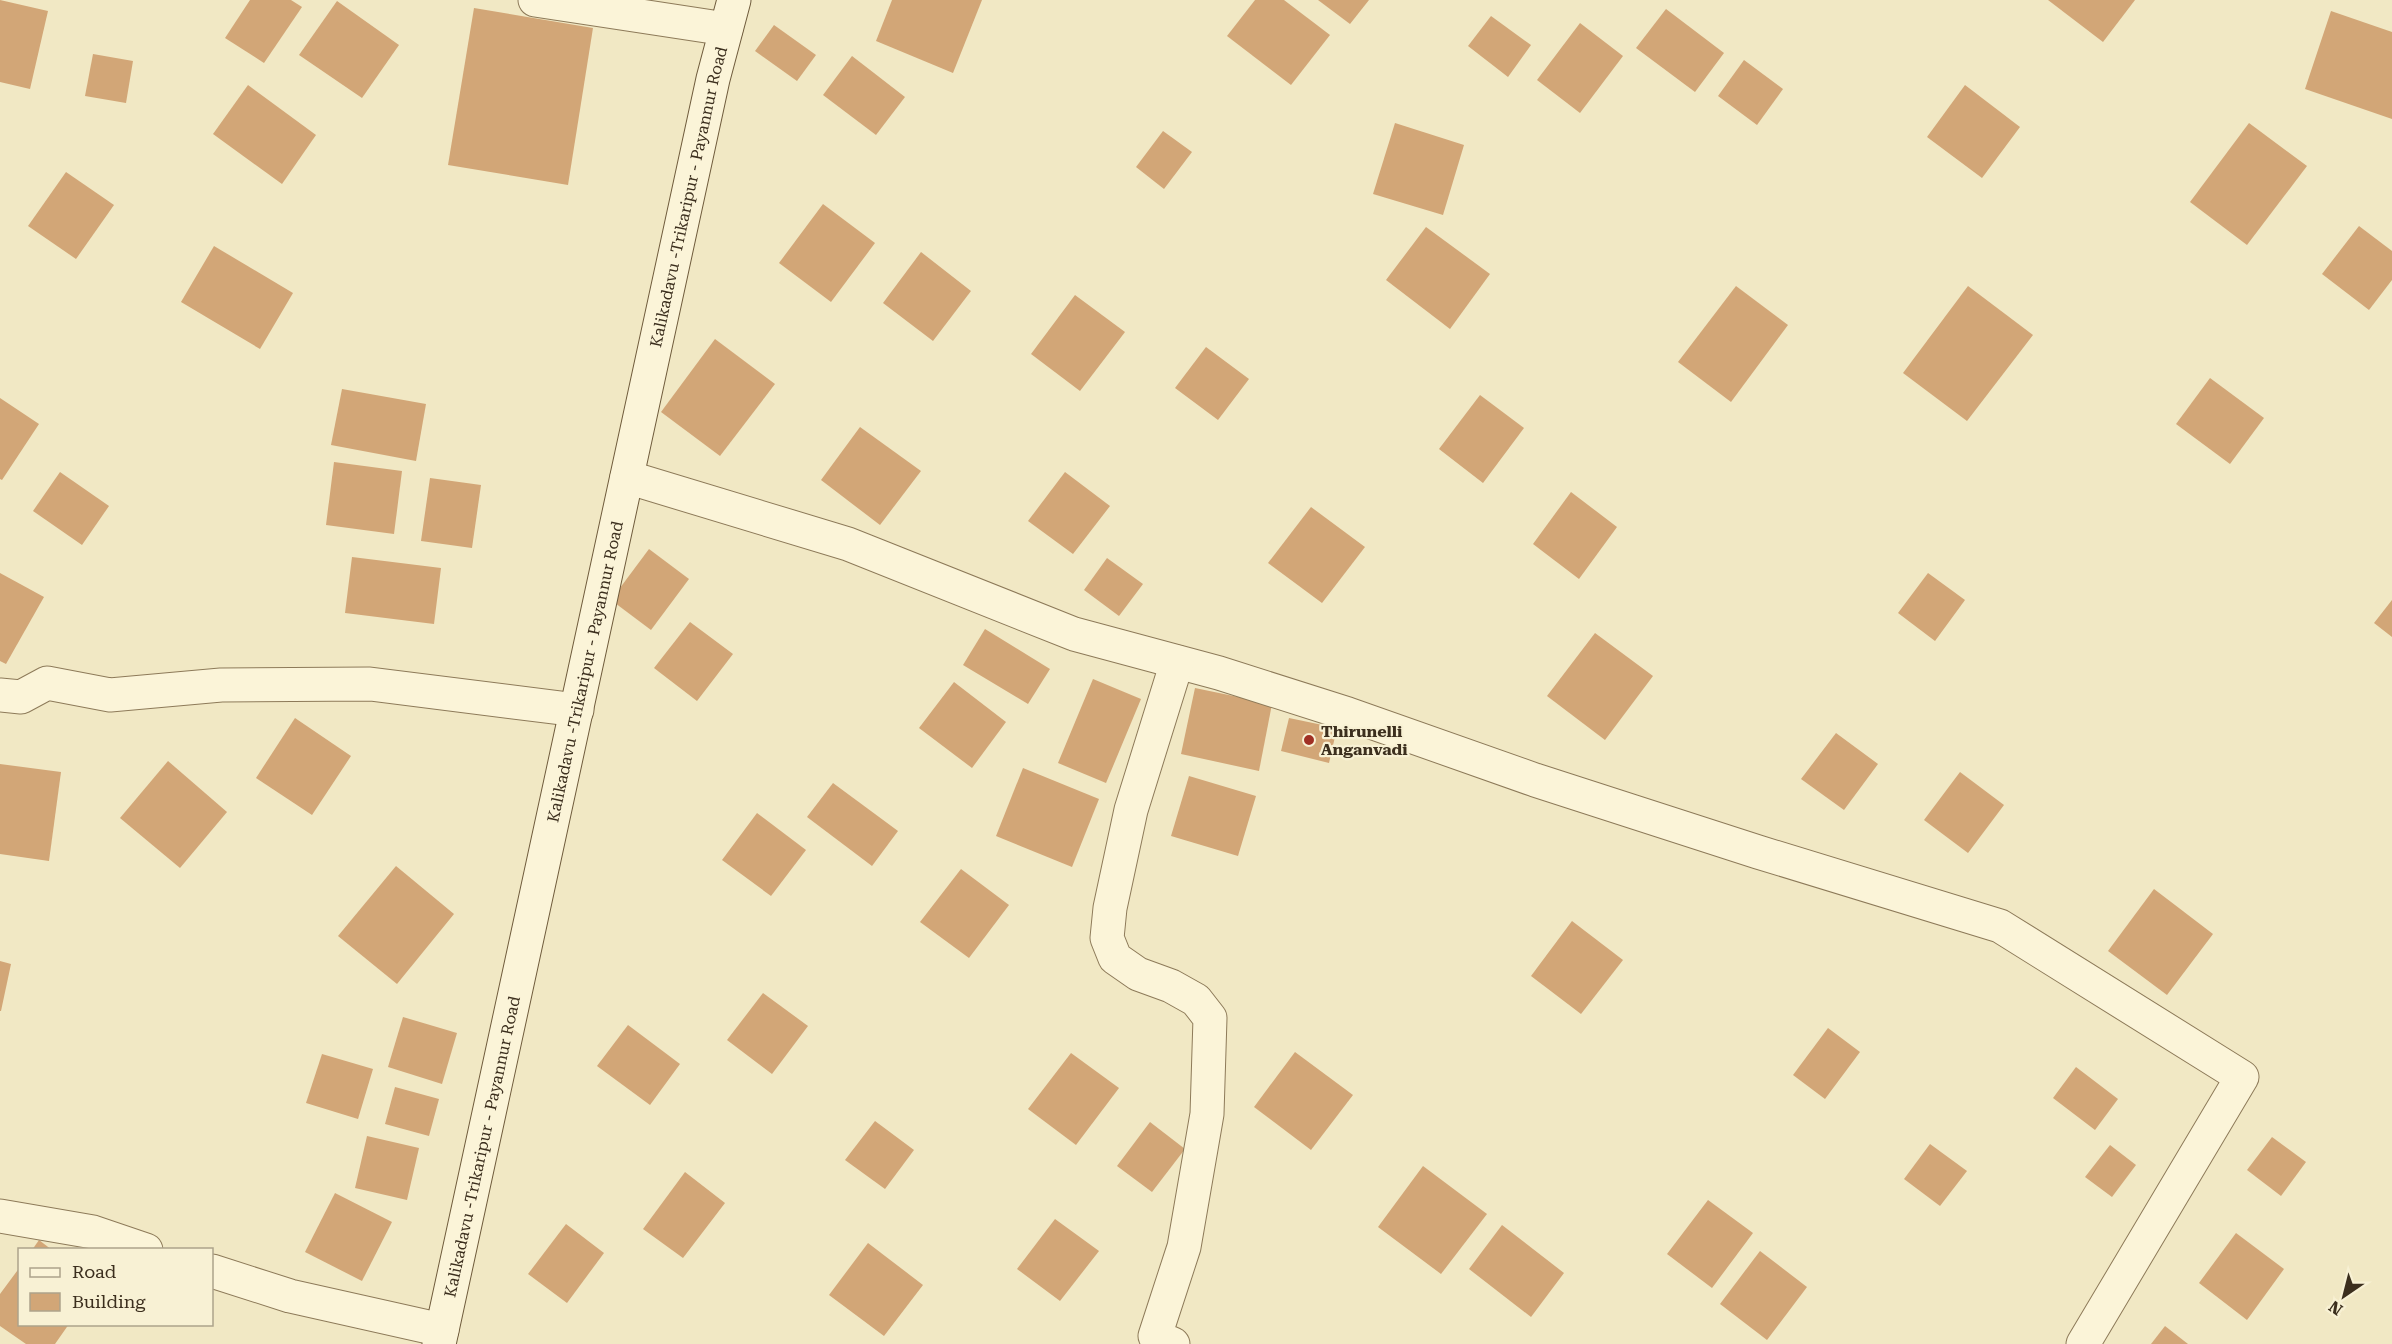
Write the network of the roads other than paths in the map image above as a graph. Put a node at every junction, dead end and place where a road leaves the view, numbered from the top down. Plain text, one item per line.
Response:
1 (536, 0) edge
2 (730, 14) edge
3 (627, 477) junction
4 (1177, 662) junction
5 (0, 695) edge
6 (576, 710) junction
7 (0, 1216) edge
8 (140, 1248) edge
9 (213, 1271) edge
10 (440, 1337) edge
11 (1173, 1344) edge
12 (2083, 1344) edge

1 - 2 street
2 - 3 street, Kalikadavu -Trikaripur - Payannur Road
3 - 4 street
3 - 6 street, Kalikadavu -Trikaripur - Payannur Road
4 - 11 street
4 - 12 street
5 - 6 street
6 - 10 street, Kalikadavu -Trikaripur - Payannur Road
7 - 8 street
9 - 10 street

